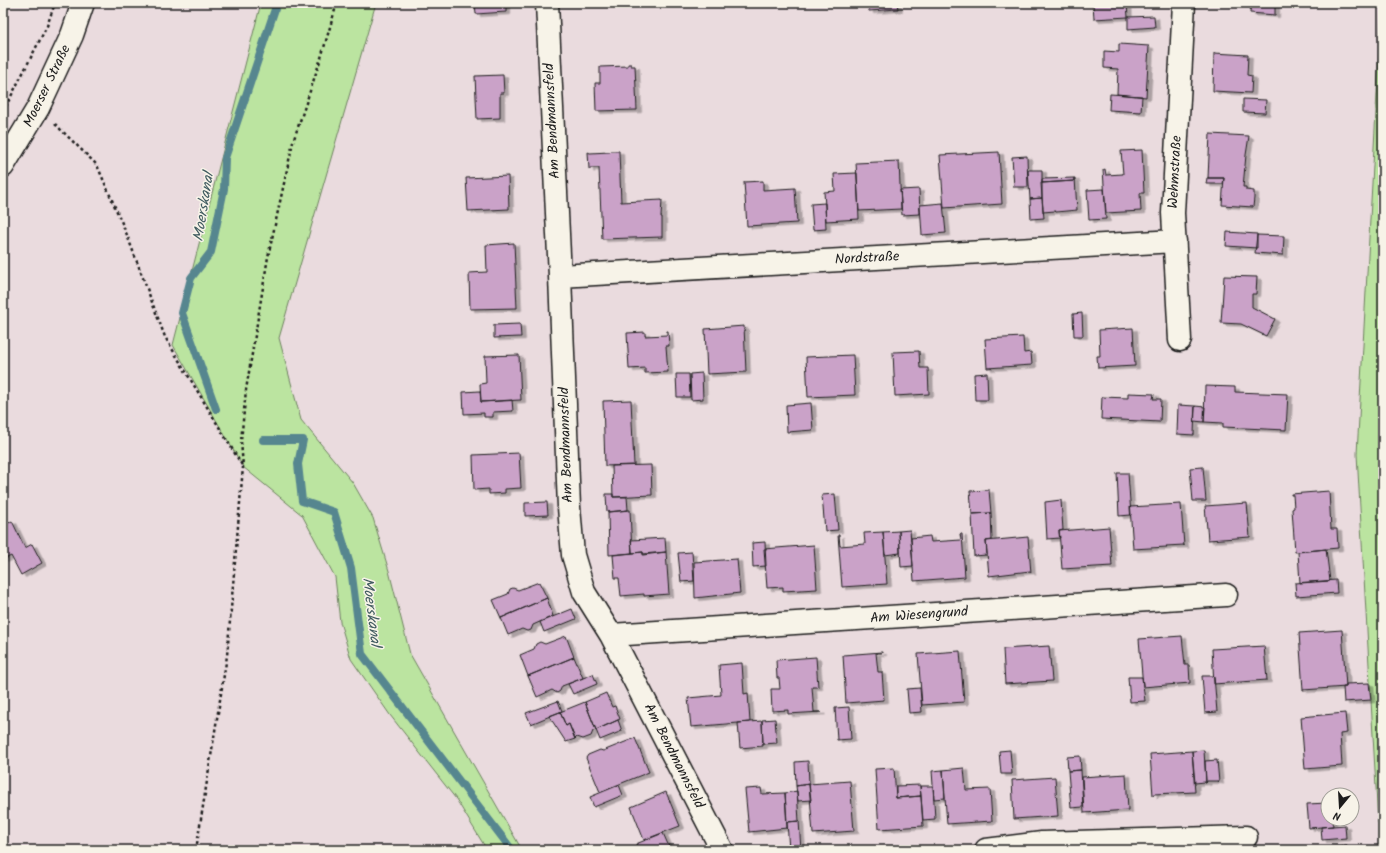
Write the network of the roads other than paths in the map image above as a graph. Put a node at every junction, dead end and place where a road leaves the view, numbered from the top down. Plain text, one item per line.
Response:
1 (83, 3) edge
2 (547, 3) edge
3 (1184, 3) edge
4 (3, 166) edge
5 (1175, 241) junction
6 (560, 276) junction
7 (1180, 340) dead end
8 (1226, 595) dead end
9 (611, 635) junction
10 (1246, 837) dead end
11 (722, 850) edge
12 (986, 850) edge

1 - 4 street, Moerser Straße
2 - 6 street, Am Bendmannsfeld
3 - 5 street, Wehmstraße
5 - 6 street, Nordstraße
5 - 7 street, Wehmstraße
6 - 9 street, Am Bendmannsfeld
8 - 9 street, Am Wiesengrund
9 - 11 street, Am Bendmannsfeld
10 - 12 street

